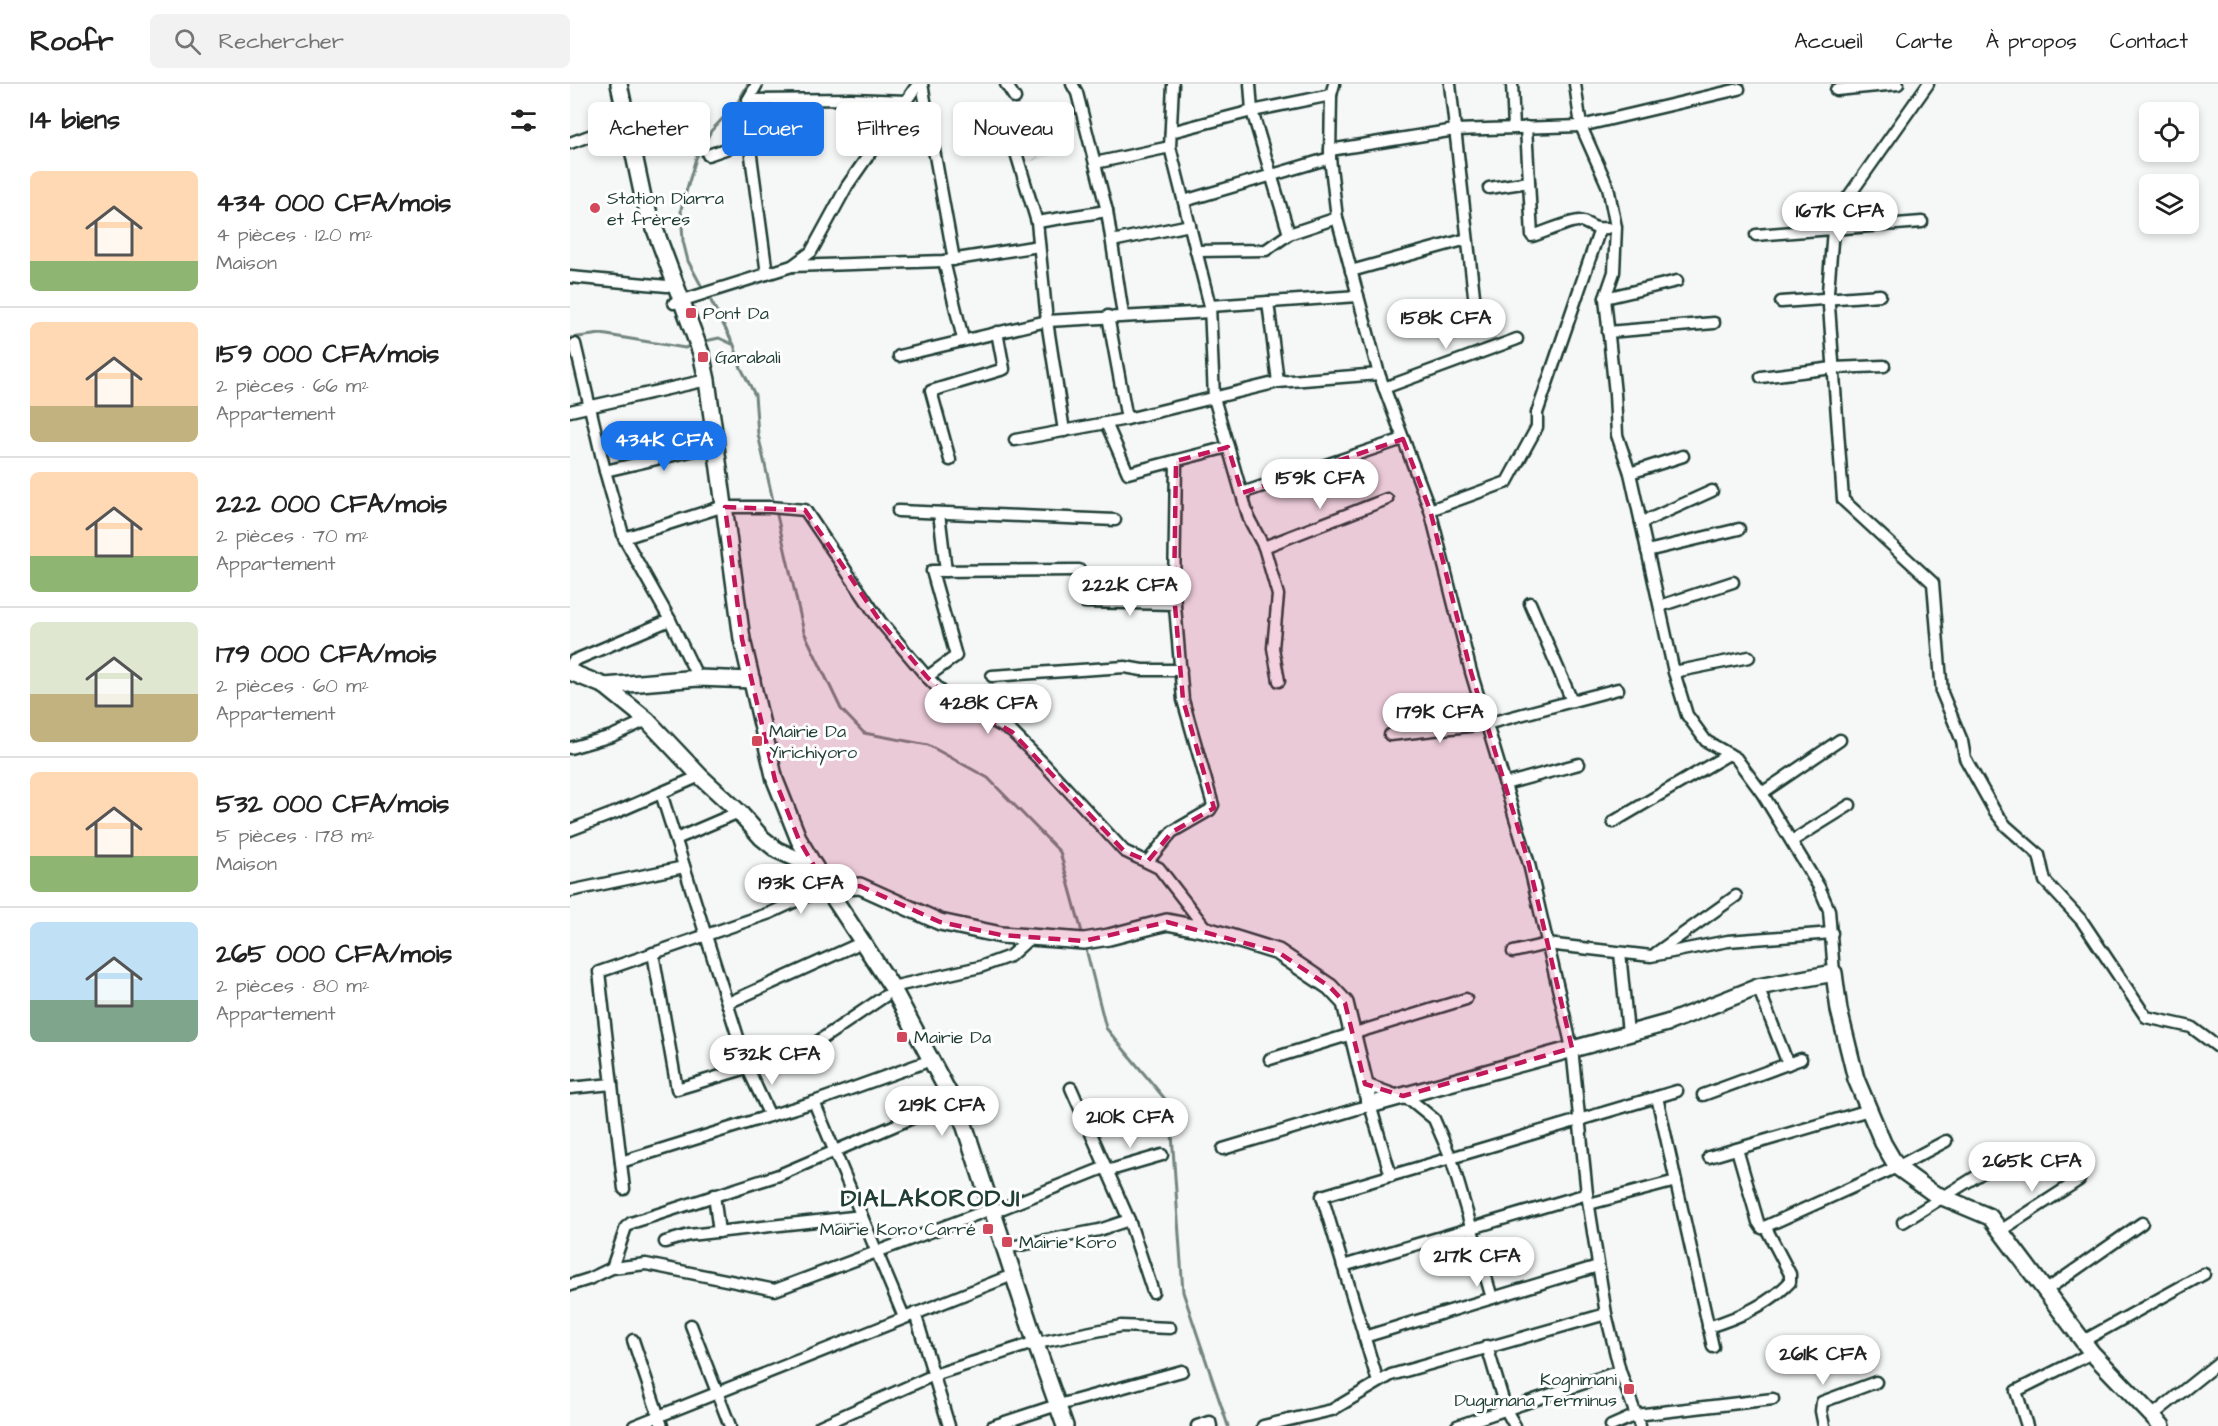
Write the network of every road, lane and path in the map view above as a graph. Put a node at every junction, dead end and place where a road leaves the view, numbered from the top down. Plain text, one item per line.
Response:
1 (610, 84) edge
2 (619, 84) edge
3 (757, 84) edge
4 (920, 84) edge
5 (1006, 84) edge
6 (1072, 84) edge
7 (1173, 84) edge
8 (1250, 84) edge
9 (1334, 84) edge
10 (1450, 84) edge
11 (1512, 84) edge
12 (1575, 84) edge
13 (1898, 84) edge
14 (1928, 84) edge
15 (1739, 89) dead end
16 (1836, 90) dead end
17 (1331, 95) junction
18 (1015, 98) dead end
19 (906, 101) junction
20 (614, 102) edge
21 (1252, 111) junction
22 (1581, 126) junction
23 (1520, 128) junction
24 (1455, 130) junction
25 (1171, 132) junction
26 (588, 136) edge
27 (570, 143) edge
28 (1170, 147) junction
29 (1330, 154) junction
30 (625, 156) edge
31 (751, 156) edge
32 (1017, 156) edge
33 (1095, 163) junction
34 (1271, 176) junction
35 (1529, 182) junction
36 (1489, 188) dead end
37 (1184, 201) junction
38 (1107, 211) junction
39 (1337, 218) junction
40 (1037, 222) junction
41 (1922, 222) dead end
42 (1190, 225) junction
43 (1616, 227) junction
44 (1600, 229) junction
45 (1833, 229) junction
46 (1289, 234) junction
47 (1756, 235) dead end
48 (1467, 239) junction
49 (1112, 242) junction
50 (1039, 246) junction
51 (1196, 251) junction
52 (949, 260) junction
53 (792, 266) junction
54 (1351, 271) junction
55 (767, 274) junction
56 (570, 277) edge
57 (1677, 281) dead end
58 (671, 284) junction
59 (1880, 295) dead end
60 (1358, 296) junction
61 (1605, 298) junction
62 (1828, 299) junction
63 (678, 302) junction
64 (1268, 302) junction
65 (1781, 302) dead end
66 (1210, 309) junction
67 (1476, 313) dead end
68 (1123, 315) junction
69 (1108, 316) junction
70 (1047, 321) junction
71 (1714, 322) dead end
72 (997, 332) junction
73 (1608, 332) junction
74 (963, 339) junction
75 (1517, 339) dead end
76 (575, 344) dead end
77 (899, 356) dead end
78 (1884, 366) dead end
79 (1833, 368) junction
80 (1379, 374) junction
81 (1761, 377) dead end
82 (703, 380) junction
83 (1278, 382) junction
84 (1384, 388) junction
85 (1214, 398) junction
86 (590, 406) junction
87 (570, 411) edge
88 (1127, 419) junction
89 (1106, 423) junction
90 (1064, 431) junction
91 (1403, 439) junction
92 (1015, 440) dead end
93 (715, 445) junction
94 (1228, 447) junction
95 (1683, 456) dead end
96 (951, 460) dead end
97 (1176, 460) junction
98 (605, 471) junction
99 (1630, 473) junction
100 (1712, 491) dead end
101 (1242, 493) junction
102 (1387, 499) dead end
103 (723, 507) junction
104 (1430, 510) junction
105 (898, 511) dead end
106 (939, 513) junction
107 (1115, 520) dead end
108 (1641, 523) junction
109 (1739, 529) dead end
110 (624, 538) junction
111 (1264, 547) junction
112 (1647, 551) junction
113 (1079, 570) dead end
114 (946, 571) junction
115 (1733, 582) dead end
116 (1085, 602) dead end
117 (1530, 603) dead end
118 (1174, 604) junction
119 (1660, 606) junction
120 (670, 620) junction
121 (1749, 657) dead end
122 (571, 665) edge
123 (1181, 670) junction
124 (1674, 672) junction
125 (992, 676) dead end
126 (927, 677) junction
127 (698, 678) junction
128 (748, 680) junction
129 (1279, 681) dead end
130 (605, 686) junction
131 (1618, 689) dead end
132 (1572, 701) junction
133 (647, 720) junction
134 (1486, 724) junction
135 (1390, 735) dead end
136 (1840, 740) dead end
137 (570, 748) edge
138 (1729, 754) junction
139 (1579, 764) dead end
140 (700, 776) junction
141 (1504, 784) junction
142 (661, 793) junction
143 (1762, 793) junction
144 (1850, 804) dead end
145 (739, 812) junction
146 (1613, 822) dead end
147 (570, 830) edge
148 (675, 839) junction
149 (1792, 841) junction
150 (800, 859) junction
151 (1148, 861) junction
152 (684, 867) junction
153 (815, 867) junction
154 (823, 889) junction
155 (570, 891) edge
156 (1736, 896) dead end
157 (1207, 930) junction
158 (1832, 933) junction
159 (706, 935) junction
160 (1031, 937) junction
161 (1547, 944) junction
162 (854, 946) junction
163 (1513, 952) dead end
164 (653, 953) junction
165 (1620, 953) junction
166 (1651, 956) junction
167 (1834, 973) junction
168 (1758, 987) junction
169 (888, 991) junction
170 (1466, 999) dead end
171 (728, 1003) junction
172 (1628, 1033) junction
173 (1353, 1034) junction
174 (2218, 1047) edge
175 (1572, 1048) junction
176 (1270, 1059) dead end
177 (1801, 1059) dead end
178 (923, 1063) junction
179 (1788, 1064) junction
180 (748, 1069) junction
181 (612, 1084) junction
182 (1365, 1084) junction
183 (570, 1088) edge
184 (1071, 1088) dead end
185 (1677, 1091) dead end
186 (1703, 1095) dead end
187 (1403, 1096) junction
188 (1657, 1097) junction
189 (814, 1102) junction
190 (945, 1104) junction
191 (1370, 1105) junction
192 (1869, 1110) junction
193 (770, 1116) junction
194 (1579, 1120) junction
195 (1946, 1141) dead end
196 (1222, 1149) dead end
197 (1737, 1149) junction
198 (835, 1151) junction
199 (2017, 1151) dead end
200 (1162, 1155) dead end
201 (1709, 1157) dead end
202 (1451, 1158) junction
203 (621, 1162) junction
204 (1897, 1167) junction
205 (1106, 1169) junction
206 (1391, 1176) junction
207 (2079, 1180) dead end
208 (1676, 1181) junction
209 (624, 1189) dead end
210 (714, 1195) junction
211 (1943, 1197) junction
212 (1588, 1199) junction
213 (988, 1212) junction
214 (862, 1216) junction
215 (1129, 1220) junction
216 (1903, 1221) dead end
217 (2142, 1223) dead end
218 (1766, 1227) junction
219 (1471, 1228) junction
220 (2000, 1231) junction
221 (719, 1232) junction
222 (665, 1242) dead end
223 (1005, 1248) junction
224 (877, 1252) junction
225 (1343, 1266) junction
226 (1598, 1266) junction
227 (612, 1268) junction
228 (2204, 1274) dead end
229 (1005, 1278) junction
230 (570, 1285) edge
231 (2045, 1290) junction
232 (1154, 1292) dead end
233 (1492, 1298) junction
234 (1606, 1314) junction
235 (910, 1315) junction
236 (691, 1324) dead end
237 (1708, 1327) junction
238 (1170, 1328) dead end
239 (1364, 1337) junction
240 (633, 1340) dead end
241 (1031, 1344) junction
242 (1487, 1346) junction
243 (1713, 1347) dead end
244 (2088, 1347) junction
245 (2218, 1363) edge
246 (1182, 1371) dead end
247 (1620, 1371) junction
248 (934, 1375) junction
249 (1875, 1382) dead end
250 (1378, 1383) junction
251 (717, 1393) junction
252 (1773, 1398) dead end
253 (1053, 1407) junction
254 (1506, 1410) junction
255 (660, 1421) edge
256 (1638, 1421) edge
257 (2158, 1421) edge
258 (634, 1426) edge
259 (730, 1426) edge
260 (820, 1426) edge
261 (949, 1426) edge
262 (993, 1426) edge
263 (1056, 1426) edge
264 (1065, 1426) edge
265 (1197, 1426) edge
266 (1211, 1426) edge
267 (1263, 1426) edge
268 (1457, 1426) edge
269 (1515, 1426) edge
270 (1611, 1426) edge
271 (1824, 1426) edge
272 (2027, 1426) edge

1 - 20 main road
2 - 58 main road
3 - 19 street
4 - 19 street
4 - 52 street
5 - 18 street
6 - 33 street
7 - 25 street
8 - 21 street
9 - 17 street
10 - 24 street
11 - 23 street
12 - 22 street
13 - 16 street
14 - 45 street
15 - 22 street
17 - 21 street
17 - 29 street
19 - 53 street
21 - 25 street
21 - 34 street
22 - 23 street
22 - 43 street
23 - 24 street
23 - 35 street
24 - 29 street
24 - 48 street
25 - 28 street
26 - 27 street
28 - 33 street
28 - 37 street
29 - 34 street
29 - 39 street
30 - 58 main road
31 - 55 street
32 - 40 street
33 - 38 street
34 - 37 street
34 - 46 street
35 - 36 street
35 - 44 street
37 - 42 street
38 - 40 street
38 - 49 street
39 - 46 street
39 - 54 street
40 - 50 street
41 - 45 street
42 - 49 street
42 - 51 street
43 - 44 street
43 - 61 street
44 - 104 street
45 - 47 street
45 - 62 street
46 - 51 street
48 - 54 street
48 - 67 street
49 - 68 street
50 - 52 street
50 - 70 street
51 - 66 street
52 - 53 street
52 - 74 street
53 - 55 street
54 - 60 street
55 - 63 street
56 - 58 street
57 - 61 street
58 - 63 main road
59 - 62 street
60 - 64 street
60 - 80 street
61 - 73 street
62 - 65 street
62 - 79 street
63 - 82 main road
64 - 66 street
64 - 83 street
66 - 68 street
66 - 85 street
68 - 69 street
69 - 70 street
69 - 88 street
70 - 72 street
70 - 90 street
71 - 73 street
72 - 74 street
72 - 96 street
73 - 99 street
74 - 77 street
75 - 84 street
76 - 86 street
78 - 79 street
79 - 81 street
79 - 174 street
80 - 83 street
80 - 84 street
82 - 86 street
82 - 93 main road
83 - 85 street
84 - 91 street
85 - 88 street
85 - 94 street
86 - 87 street
86 - 98 street
88 - 89 street
89 - 90 street
89 - 97 street
90 - 92 street
91 - 101 street
91 - 104 street
93 - 98 street
93 - 103 main road
94 - 97 street
94 - 101 street
95 - 99 street
97 - 118 street
98 - 110 street
99 - 108 street
100 - 108 street
101 - 111 street
102 - 111 street
103 - 110 street
103 - 126 street
103 - 128 main road
104 - 134 street
105 - 106 street
106 - 107 street
106 - 114 street
108 - 112 street
109 - 112 street
110 - 120 street
111 - 129 street
112 - 119 street
113 - 114 street
114 - 126 street
115 - 119 street
116 - 118 street
117 - 132 street
118 - 123 street
119 - 124 street
120 - 122 street
120 - 127 street
121 - 124 street
122 - 130 main road
123 - 125 street
123 - 151 street
124 - 138 street
126 - 151 street
127 - 128 main road
127 - 130 main road
128 - 150 main road
128 - 153 main road
130 - 133 main road
131 - 132 street
132 - 134 street
133 - 137 street
133 - 140 main road
134 - 135 street
134 - 141 street
136 - 143 street
138 - 143 street
138 - 146 street
139 - 141 street
140 - 142 street
140 - 145 main road
141 - 161 street
142 - 147 street
142 - 148 street
143 - 149 street
144 - 149 street
145 - 148 street
145 - 150 main road
148 - 152 street
149 - 158 street
150 - 153 main road
150 - 154 main road
151 - 157 street
152 - 155 street
152 - 159 street
153 - 154 main road
154 - 159 street
154 - 160 main road
154 - 162 main road
154 - 169 main road
156 - 166 street
157 - 160 main road
157 - 173 main road
158 - 166 street
158 - 167 street
159 - 164 street
159 - 171 street
160 - 169 street
161 - 163 street
161 - 165 street
161 - 175 street
162 - 169 main road
162 - 171 street
164 - 180 street
164 - 181 street
165 - 166 street
165 - 172 street
167 - 168 main road
167 - 192 main road
168 - 172 main road
168 - 179 street
169 - 178 main road
169 - 180 street
169 - 213 main road
170 - 173 street
171 - 180 street
172 - 175 main road
173 - 176 street
173 - 182 main road
175 - 187 main road
175 - 194 street
177 - 179 street
178 - 189 street
178 - 190 main road
179 - 186 street
180 - 193 street
181 - 183 street
181 - 203 street
182 - 187 street
182 - 191 main road
184 - 205 street
185 - 188 street
187 - 191 main road
187 - 202 street
188 - 194 street
188 - 208 street
189 - 193 street
189 - 198 street
190 - 198 street
190 - 213 main road
191 - 196 street
191 - 206 street
192 - 197 street
192 - 204 main road
193 - 203 street
194 - 202 street
194 - 212 street
195 - 204 street
197 - 201 street
197 - 218 street
198 - 210 street
198 - 214 street
199 - 211 street
200 - 205 street
202 - 206 street
202 - 219 street
203 - 209 street
204 - 211 main road
204 - 218 street
205 - 213 street
205 - 215 street
206 - 225 street
207 - 220 street
208 - 212 street
208 - 237 street
210 - 221 street
210 - 227 street
211 - 216 street
211 - 220 main road
212 - 219 street
212 - 226 street
213 - 223 main road
213 - 224 street
213 - 229 main road
214 - 221 street
214 - 224 street
215 - 223 street
215 - 232 street
217 - 231 street
218 - 237 street
219 - 225 street
219 - 233 street
220 - 231 main road
221 - 222 street
223 - 241 main road
224 - 227 street
224 - 235 street
225 - 239 street
226 - 233 street
226 - 234 street
227 - 230 street
228 - 244 street
229 - 235 street
229 - 241 main road
231 - 244 main road
233 - 239 street
234 - 242 street
234 - 247 street
235 - 248 street
235 - 251 street
236 - 251 street
237 - 243 street
238 - 241 street
239 - 250 street
240 - 255 street
241 - 248 street
241 - 253 main road
242 - 250 street
242 - 254 street
244 - 257 main road
244 - 272 street
245 - 257 street
246 - 253 street
247 - 254 street
247 - 256 street
248 - 260 street
248 - 261 street
249 - 271 street
250 - 267 street
251 - 255 street
251 - 259 street
252 - 256 street
253 - 262 street
253 - 263 main road
253 - 264 main road
254 - 268 street
254 - 269 street
255 - 258 street
256 - 270 street
265 - 266 street

